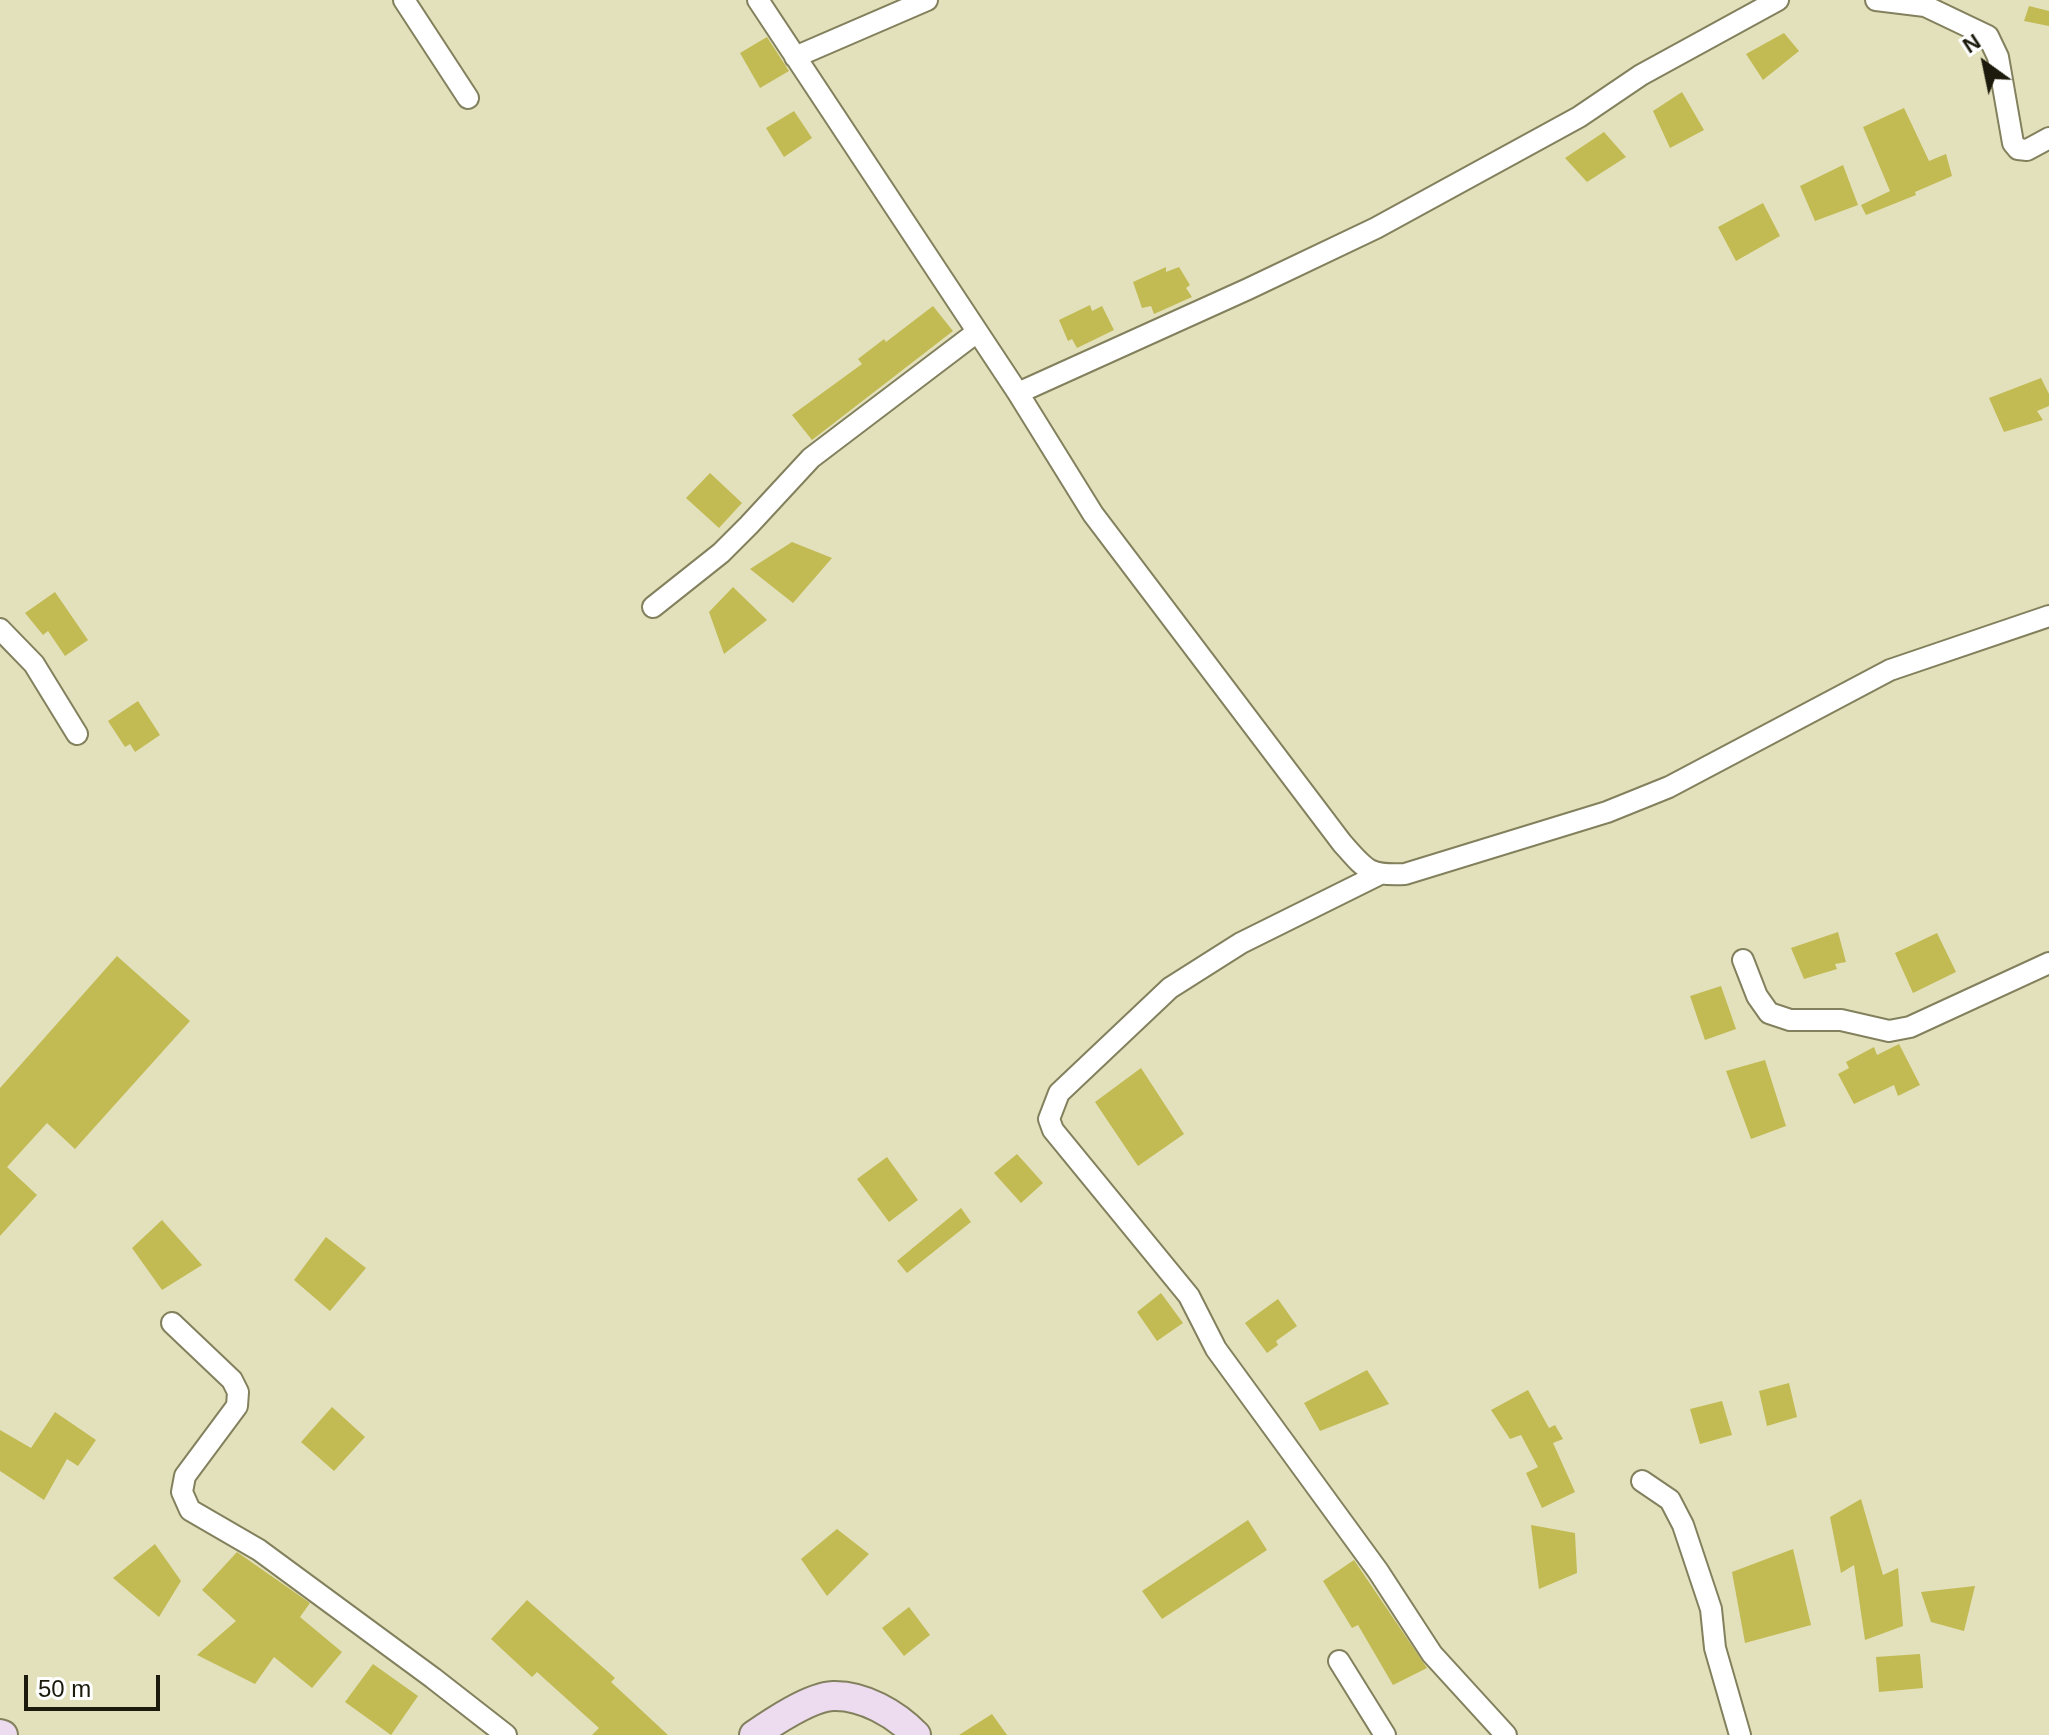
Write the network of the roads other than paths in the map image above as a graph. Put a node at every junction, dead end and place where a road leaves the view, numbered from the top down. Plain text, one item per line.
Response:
1 (404, 0) edge
2 (758, 0) edge
3 (927, 0) edge
4 (1778, 0) edge
5 (1876, 0) edge
6 (795, 57) junction
7 (468, 98) dead end
8 (2049, 138) edge
9 (977, 332) junction
10 (1018, 393) junction
11 (653, 607) dead end
12 (2049, 616) edge
13 (0, 629) edge
14 (77, 734) dead end
15 (1378, 875) junction
16 (1743, 960) dead end
17 (2049, 963) edge
18 (172, 1323) dead end
19 (1642, 1481) dead end
20 (1339, 1661) dead end
21 (506, 1735) edge
22 (754, 1735) edge
23 (916, 1735) edge
24 (1385, 1735) edge
25 (1506, 1735) edge
26 (1740, 1735) edge

1 - 7 street
2 - 6 street
3 - 6 street
4 - 10 street
5 - 8 street
6 - 9 street
9 - 10 street
9 - 11 street
10 - 15 street
12 - 15 street
13 - 14 street
15 - 25 street
16 - 17 street
18 - 21 street
19 - 26 street
20 - 24 street
22 - 23 street

